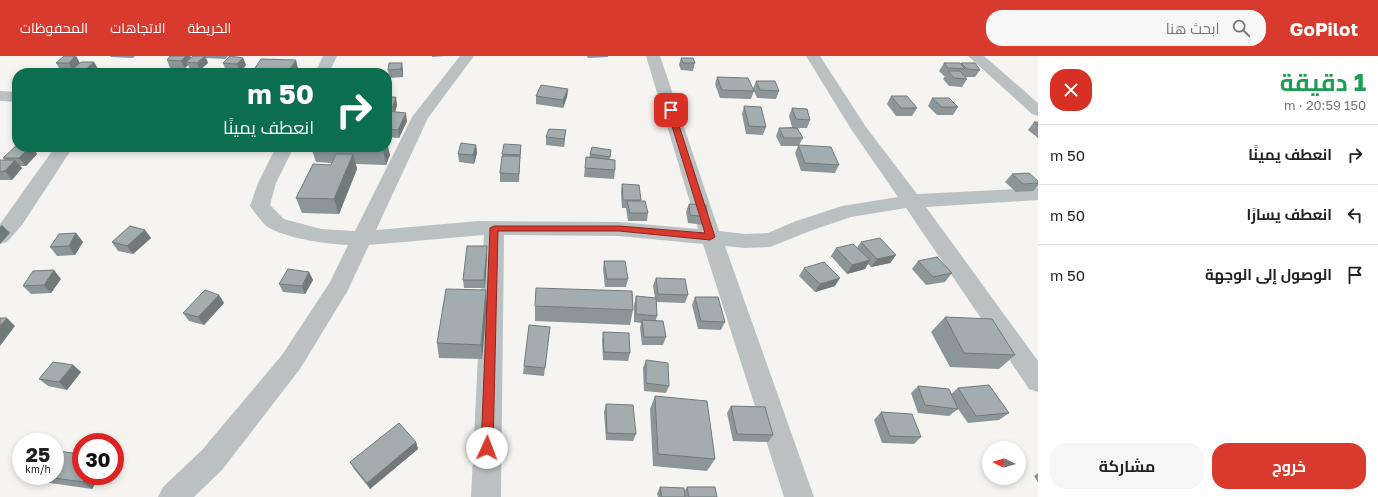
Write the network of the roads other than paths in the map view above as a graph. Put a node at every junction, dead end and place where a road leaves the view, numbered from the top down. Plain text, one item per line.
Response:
1 (330, 56) edge
2 (467, 56) edge
3 (653, 56) edge
4 (813, 56) edge
5 (975, 56) edge
6 (324, 68) edge
7 (0, 96) edge
8 (12, 97) edge
9 (1038, 111) edge
10 (61, 152) edge
11 (282, 152) edge
12 (1038, 194) edge
13 (911, 201) junction
14 (494, 228) junction
15 (0, 237) edge
16 (710, 237) junction
17 (361, 239) junction
18 (1038, 381) edge
19 (173, 497) edge
20 (486, 497) edge
21 (799, 497) edge

1 - 6 street
2 - 17 street
3 - 16 street
4 - 13 street
5 - 9 street
7 - 8 street
10 - 15 street
11 - 17 street
12 - 13 street
13 - 16 street
13 - 18 street
14 - 16 street
14 - 17 street
14 - 20 street
16 - 21 street
17 - 19 street

